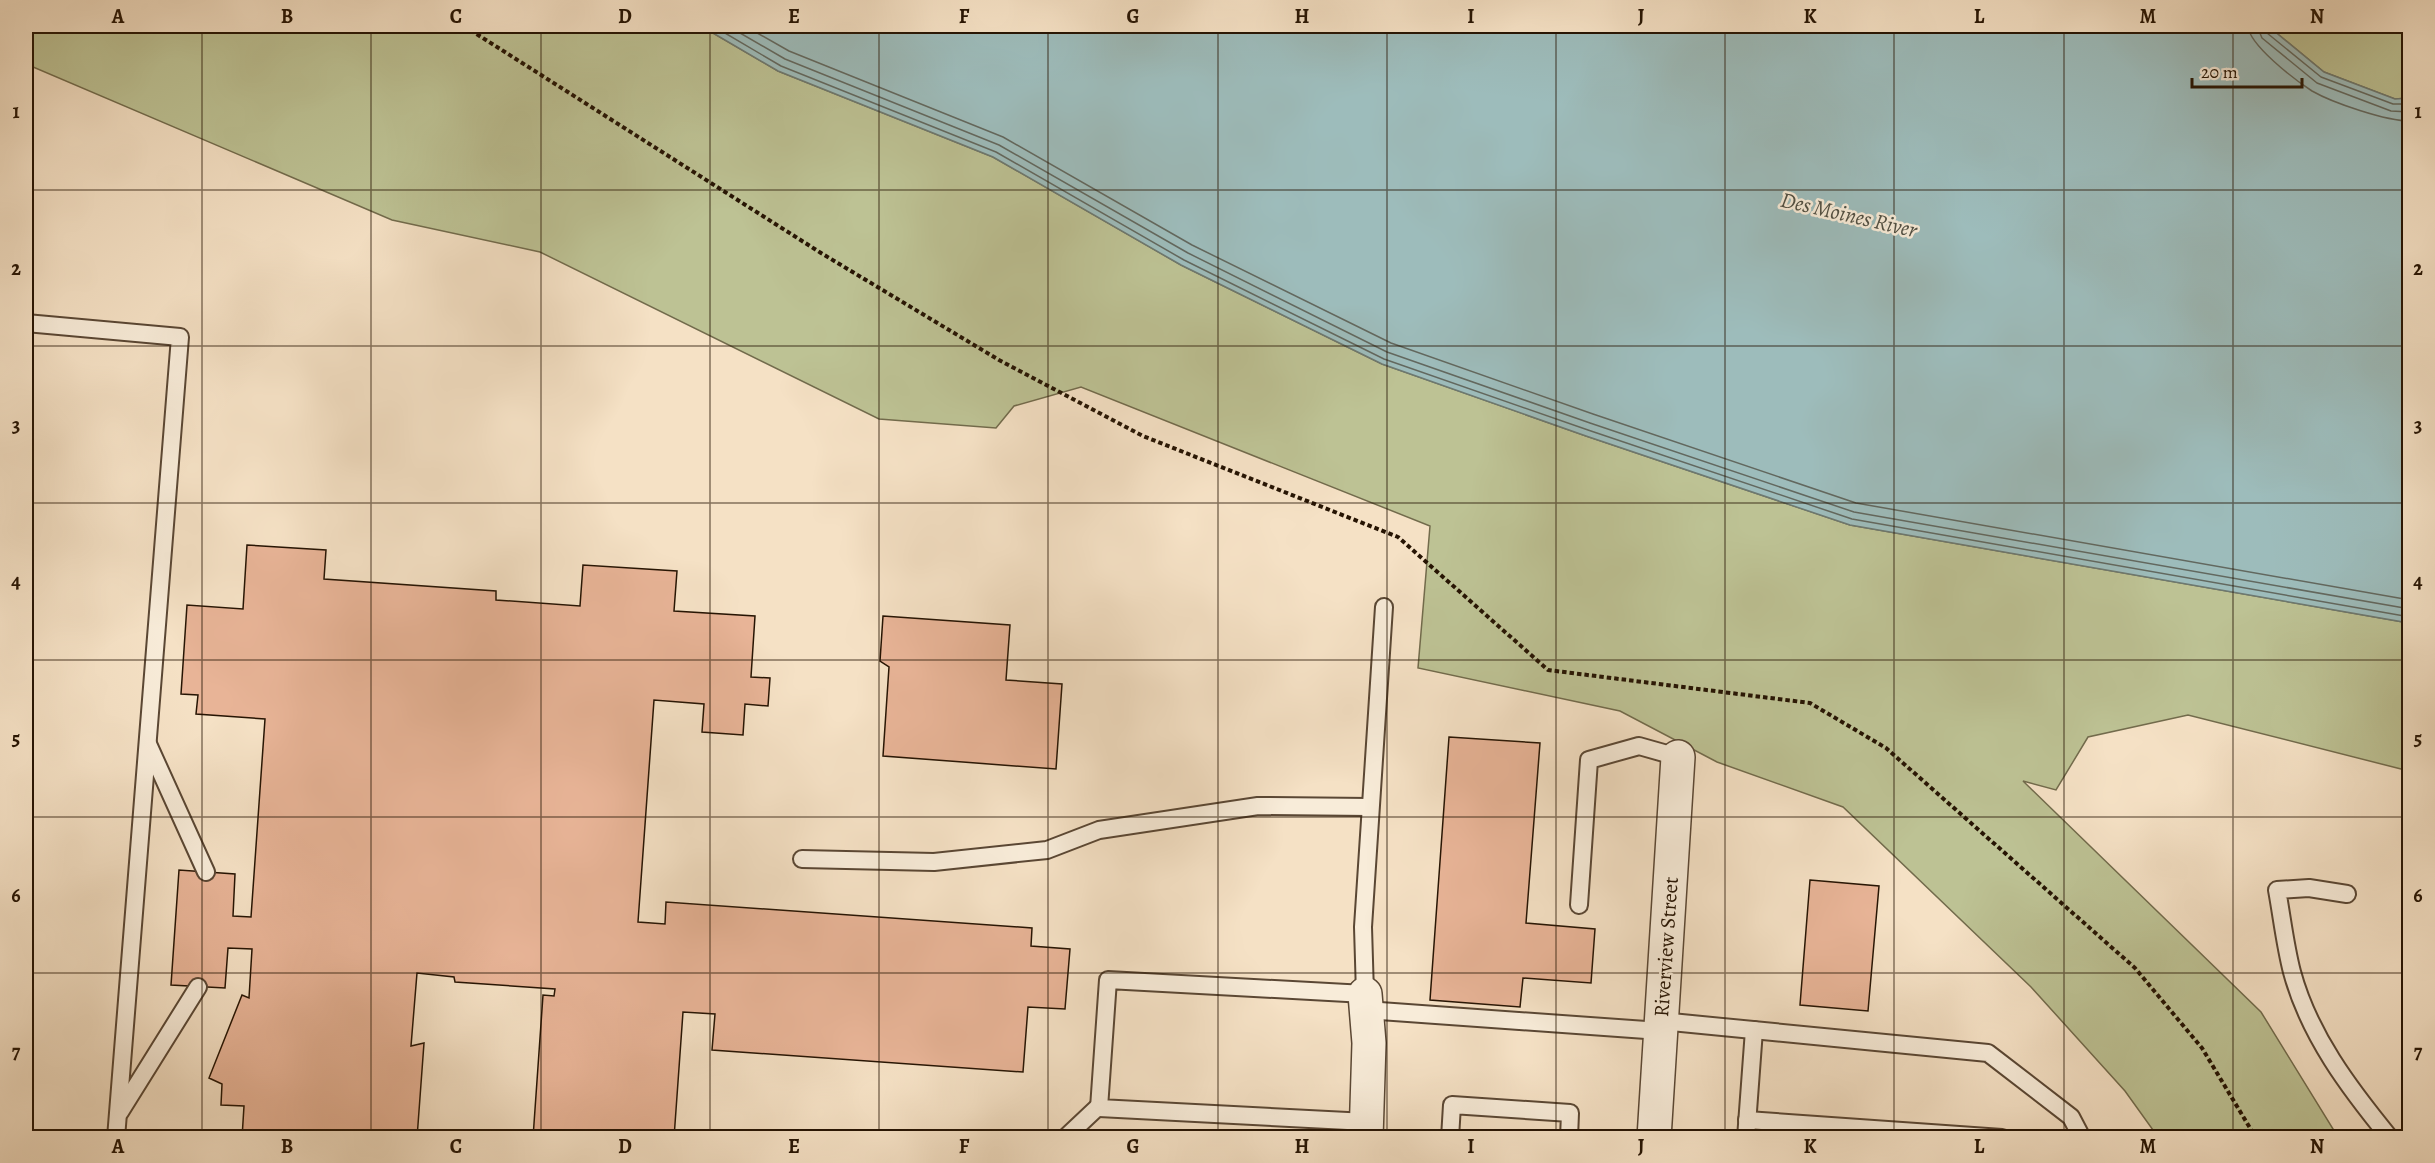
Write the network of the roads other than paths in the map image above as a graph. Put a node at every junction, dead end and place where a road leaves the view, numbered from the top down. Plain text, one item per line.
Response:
1 (26, 323) edge
2 (1383, 607) dead end
3 (148, 742) junction
4 (1678, 757) joint
5 (1370, 807) junction
6 (802, 859) dead end
7 (206, 872) dead end
8 (2347, 894) dead end
9 (1579, 905) dead end
10 (198, 987) dead end
11 (1366, 1002) junction
12 (1661, 1026) junction
13 (1754, 1030) junction
14 (1099, 1106) junction
15 (117, 1115) junction
16 (1748, 1120) junction
17 (1367, 1130) edge
18 (116, 1137) edge
19 (1065, 1137) edge
20 (1450, 1137) edge
21 (1569, 1137) edge
22 (1654, 1137) edge
23 (1746, 1137) edge
24 (2002, 1137) edge
25 (2082, 1137) edge
26 (2390, 1137) edge

1 - 3 lane
2 - 5 lane
3 - 7 lane
3 - 15 lane
4 - 9 lane
4 - 12 street, Riverview Street
5 - 6 lane
5 - 11 lane
8 - 26 lane
10 - 15 lane
11 - 12 lane
11 - 14 lane
11 - 17 street
12 - 13 lane
12 - 22 street, Riverview Street
13 - 16 lane
13 - 25 lane
14 - 17 lane
14 - 19 lane
15 - 18 lane
16 - 23 lane
16 - 24 lane
20 - 21 lane

